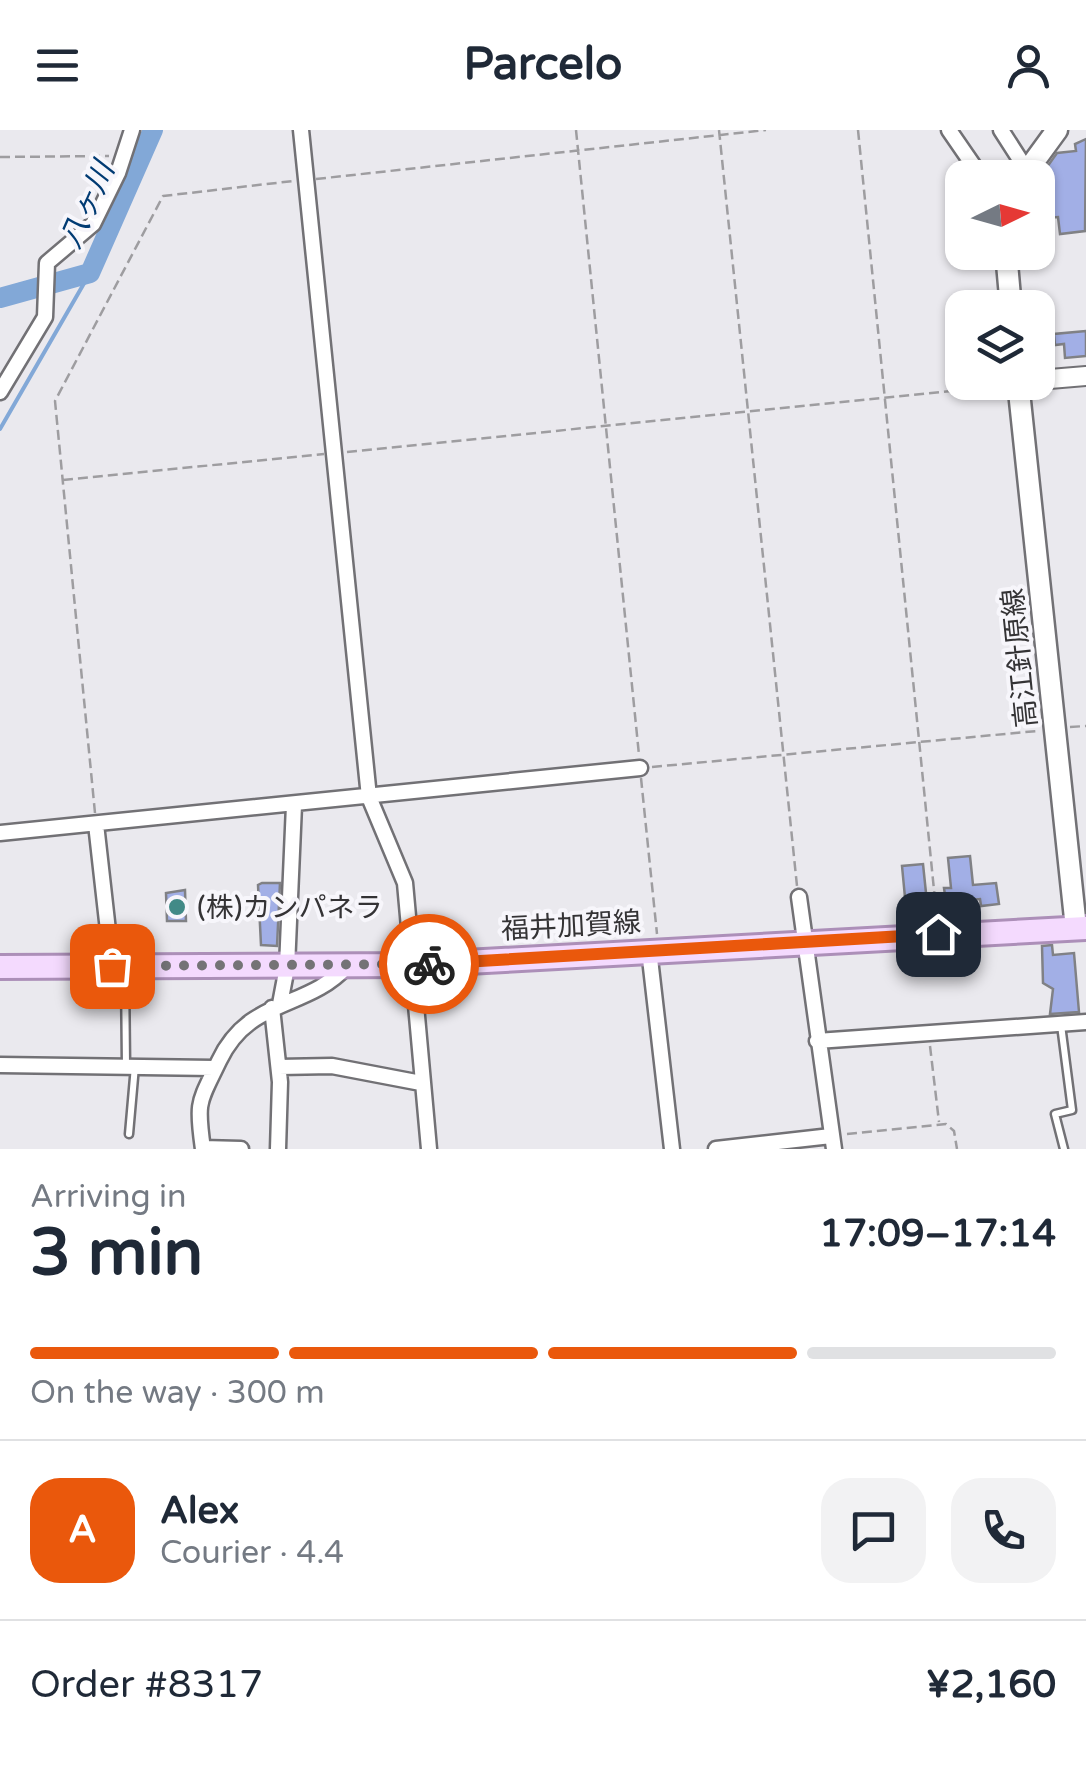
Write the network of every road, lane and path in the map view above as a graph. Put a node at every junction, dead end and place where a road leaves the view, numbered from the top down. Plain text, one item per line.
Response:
1 (132, 130) edge
2 (301, 130) edge
3 (576, 130) edge
4 (766, 130) edge
5 (858, 130) edge
6 (949, 130) edge
7 (1001, 130) edge
8 (1057, 130) edge
9 (720, 132) edge
10 (577, 147) junction
11 (120, 156) junction
12 (0, 157) edge
13 (970, 160) edge
14 (1017, 160) edge
15 (1034, 160) edge
16 (305, 180) junction
17 (1086, 376) edge
18 (1055, 379) edge
19 (945, 391) edge
20 (0, 392) edge
21 (886, 397) junction
22 (1027, 400) edge
23 (748, 410) junction
24 (606, 424) junction
25 (335, 453) junction
26 (62, 480) junction
27 (1086, 726) edge
28 (1054, 729) junction
29 (921, 742) junction
30 (784, 755) junction
31 (640, 768) junction
32 (369, 797) junction
33 (294, 804) junction
34 (96, 824) junction
35 (0, 833) edge
36 (799, 898) joint
37 (1081, 928) edge
38 (938, 934) junction
39 (803, 942) junction
40 (654, 950) junction
41 (118, 965) junction
42 (412, 965) junction
43 (288, 966) junction
44 (347, 966) junction
45 (0, 968) edge
46 (276, 1006) junction
47 (1086, 1022) edge
48 (1061, 1024) junction
49 (929, 1034) junction
50 (818, 1041) junction
51 (0, 1064) edge
52 (130, 1065) junction
53 (214, 1068) junction
54 (279, 1068) junction
55 (421, 1083) junction
56 (939, 1125) junction
57 (129, 1134) dead end
58 (833, 1142) edge
59 (203, 1149) edge
60 (241, 1149) edge
61 (278, 1149) edge
62 (429, 1149) edge
63 (672, 1149) edge
64 (716, 1149) edge
65 (957, 1149) edge
66 (1064, 1149) edge

1 - 11 street
2 - 16 street
3 - 10 path
4 - 9 path
5 - 21 path
6 - 13 street
7 - 14 street
8 - 15 main road
9 - 10 path
9 - 23 path
10 - 16 path
10 - 24 path
11 - 12 path
11 - 20 street
16 - 25 street
16 - 26 path
17 - 18 street
19 - 21 path
21 - 23 path
21 - 29 path
22 - 28 main road, 高江針原線
23 - 24 path
23 - 30 path
24 - 25 path
24 - 31 path
25 - 26 path
25 - 32 street
26 - 34 path
27 - 28 path
28 - 29 path
28 - 37 main road, 高江針原線
29 - 30 path
29 - 38 path
30 - 31 path
30 - 36 path
31 - 32 street
31 - 40 path
32 - 33 street
32 - 42 street
33 - 34 street
33 - 43 street
34 - 35 street
34 - 41 street
36 - 39 street
37 - 38 main road, 福井加賀線
38 - 39 main road, 福井加賀線
39 - 40 main road, 福井加賀線
39 - 50 street
40 - 42 main road, 福井加賀線
40 - 63 street
41 - 43 main road, 福井加賀線
41 - 45 main road, 福井加賀線
41 - 52 lane
42 - 44 main road, 福井加賀線
42 - 55 street
43 - 44 main road, 福井加賀線
43 - 46 street
44 - 46 street
46 - 53 street
46 - 54 street
47 - 48 street
48 - 49 street
48 - 66 lane
49 - 50 street
49 - 56 path
50 - 58 street
51 - 52 street
52 - 53 street
52 - 57 lane
53 - 59 street
54 - 55 street
54 - 61 street
55 - 62 street
56 - 58 path
56 - 65 path
58 - 64 street
59 - 60 street

